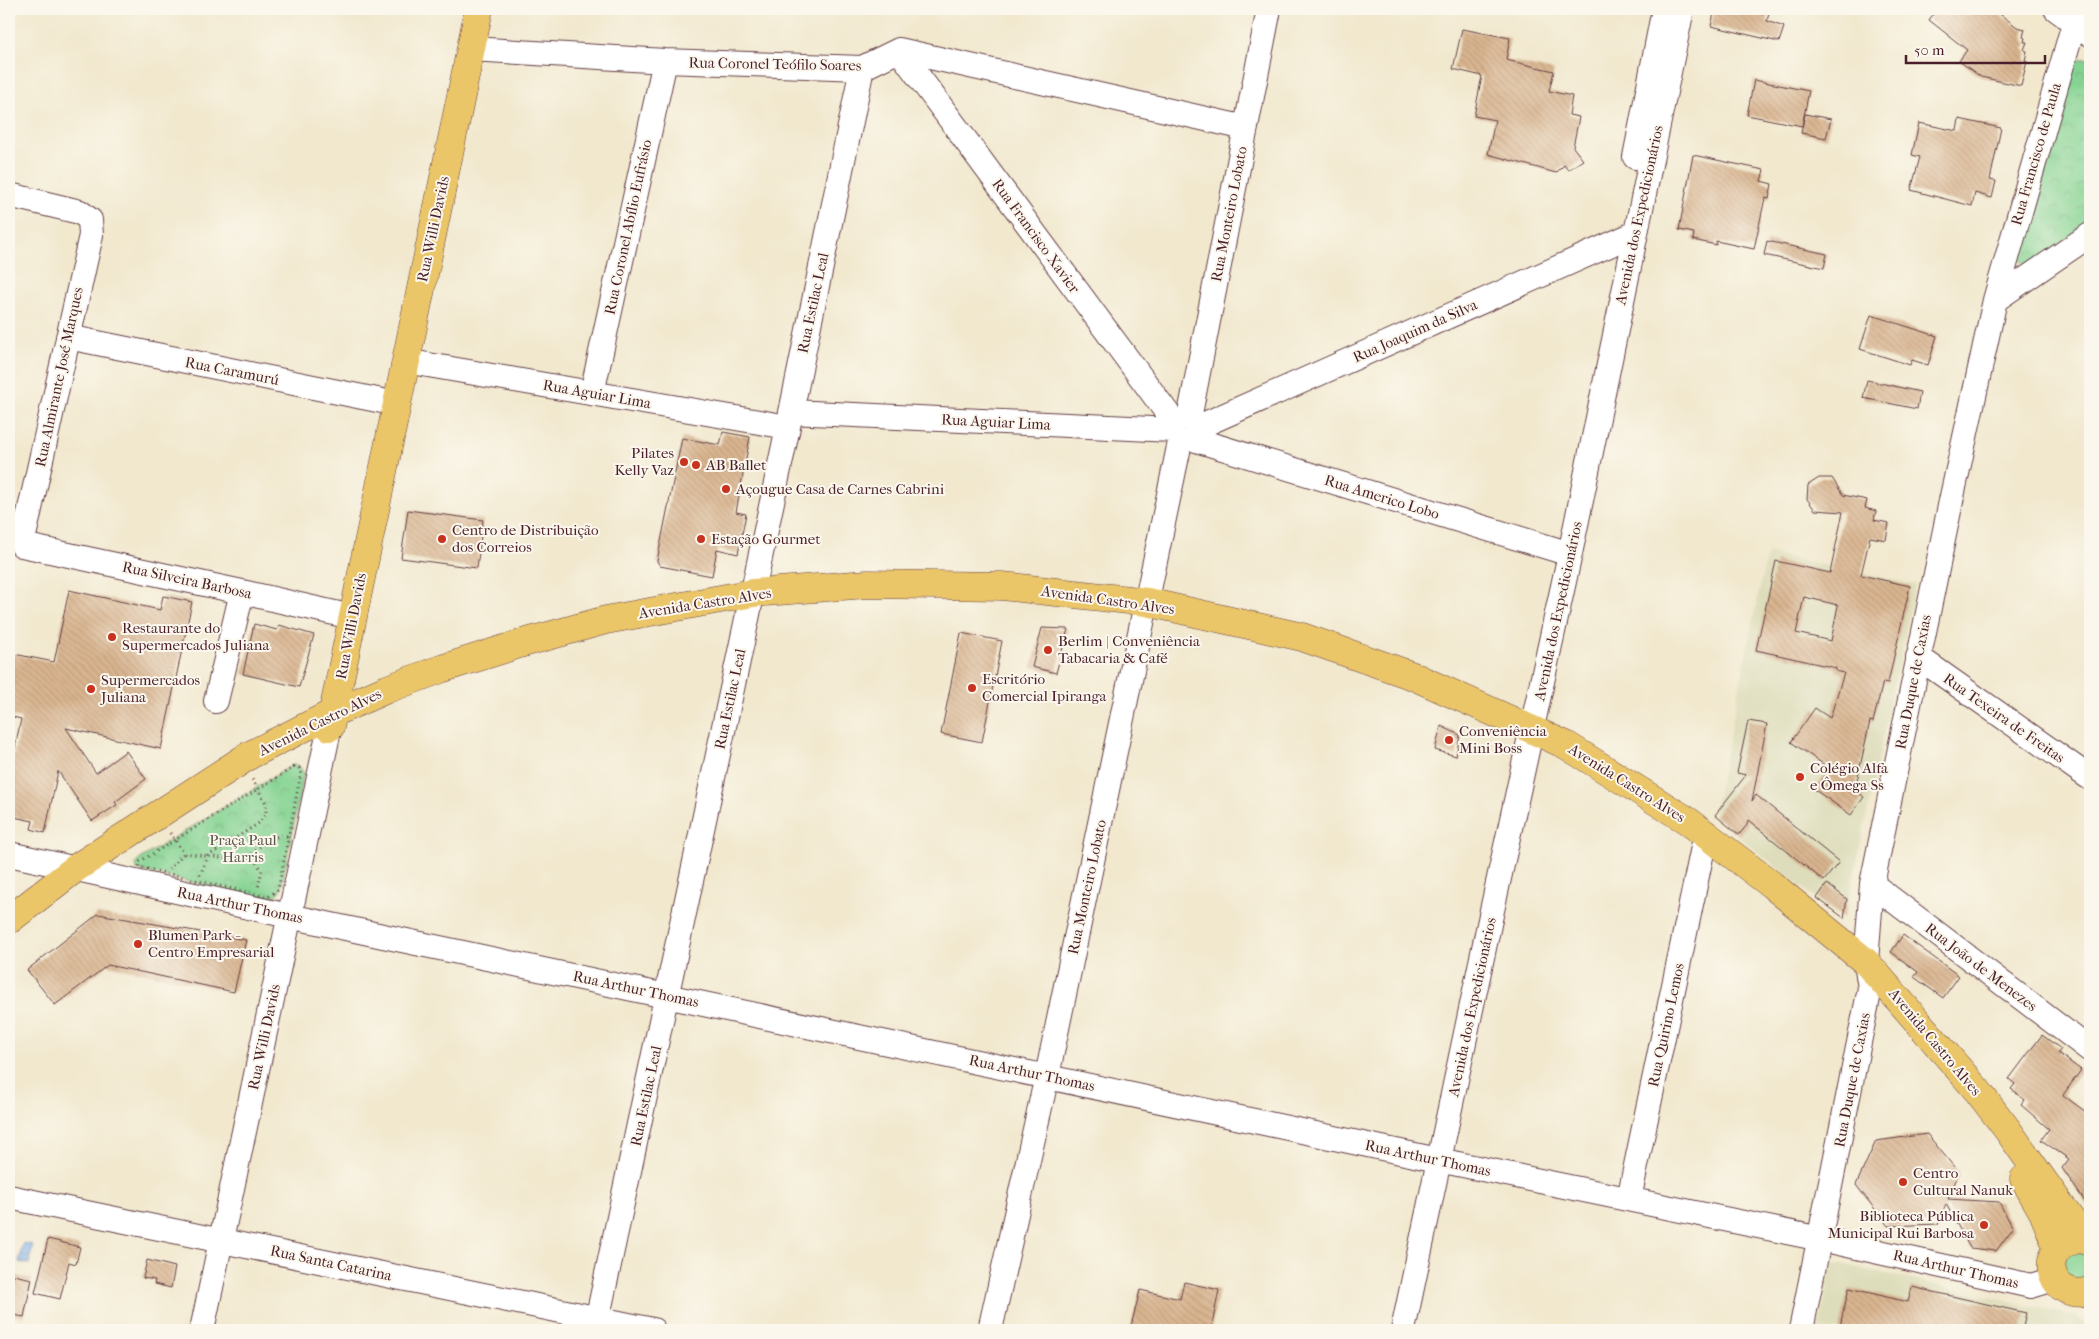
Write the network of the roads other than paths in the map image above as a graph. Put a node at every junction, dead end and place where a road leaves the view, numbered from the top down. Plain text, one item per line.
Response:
1 (479, 9) edge
2 (1269, 9) edge
3 (1664, 9) edge
4 (1682, 9) edge
5 (2078, 16) edge
6 (471, 48) junction
7 (899, 50) junction
8 (665, 61) junction
9 (862, 68) junction
10 (1661, 73) junction
11 (1246, 128) junction
12 (9, 196) edge
13 (1626, 237) junction
14 (2086, 245) edge
15 (1994, 300) junction
16 (68, 337) junction
17 (405, 361) junction
18 (592, 393) junction
19 (397, 404) junction
20 (789, 420) junction
21 (1184, 430) junction
22 (22, 545) joint
23 (1563, 552) junction
24 (242, 592) junction
25 (751, 601) junction
26 (1145, 611) junction
27 (352, 617) junction
28 (1918, 657) junction
29 (216, 701) dead end
30 (331, 721) junction
31 (1524, 733) junction
32 (2087, 770) edge
33 (202, 795) junction
34 (1704, 843) junction
35 (9, 854) edge
36 (87, 870) junction
37 (1872, 884) junction
38 (289, 916) junction
39 (9, 920) edge
40 (9, 941) edge
41 (1868, 975) junction
42 (667, 995) junction
43 (2090, 1050) edge
44 (1047, 1076) junction
45 (1972, 1095) junction
46 (1432, 1159) junction
47 (9, 1197) edge
48 (1629, 1199) junction
49 (1821, 1239) junction
50 (221, 1240) junction
51 (2088, 1242) edge
52 (2058, 1249) junction
53 (2054, 1280) junction
54 (2087, 1295) edge
55 (597, 1324) edge
56 (1397, 1325) edge
57 (202, 1330) edge
58 (653, 1330) edge
59 (990, 1330) edge
60 (1801, 1330) edge

1 - 6 main road, Rua Willi Davids
2 - 11 street, Rua Monteiro Lobato
3 - 10 street, Avenida dos Expedicionários
4 - 10 street, Avenida dos Expedicionários
5 - 15 street, Rua Francisco de Paula
6 - 8 street, Rua Coronel Teófilo Soares
6 - 17 main road, Rua Willi Davids
7 - 9 street, Rua Coronel Teófilo Soares
7 - 11 street
7 - 21 street, Rua Francisco Xavier
8 - 9 street, Rua Coronel Teófilo Soares
8 - 18 street, Rua Coronel Abílio Eufrásio
9 - 20 street, Rua Estilac Leal
10 - 13 street, Avenida dos Expedicionários
11 - 21 street, Rua Monteiro Lobato
12 - 16 street, Rua Almirante José Marques
13 - 21 street, Rua Joaquim da Silva
13 - 23 street, Avenida dos Expedicionários
14 - 15 street
15 - 28 street, Rua Duque de Caxias
16 - 19 street, Rua Caramurú
16 - 22 street, Rua Almirante José Marques
17 - 18 street, Rua Aguiar Lima
17 - 19 main road, Rua Willi Davids
18 - 20 street, Rua Aguiar Lima
19 - 27 main road, Rua Willi Davids
20 - 21 street, Rua Aguiar Lima
20 - 25 street, Rua Estilac Leal
21 - 23 street, Rua Americo Lobo
21 - 26 street, Rua Monteiro Lobato
22 - 24 street, Rua Silveira Barbosa
23 - 31 street, Avenida dos Expedicionários
24 - 27 street, Rua Silveira Barbosa
24 - 29 street
25 - 26 main road, Avenida Castro Alves
25 - 30 main road, Avenida Castro Alves
25 - 42 street, Rua Estilac Leal
26 - 31 main road, Avenida Castro Alves
26 - 44 street, Rua Monteiro Lobato
27 - 30 main road, Rua Willi Davids
28 - 32 street, Rua Texeira de Freitas
28 - 37 street, Rua Duque de Caxias
30 - 33 main road, Avenida Castro Alves
30 - 33 main road, Avenida Castro Alves
30 - 38 street, Rua Willi Davids
31 - 34 main road, Avenida Castro Alves
31 - 46 street, Avenida dos Expedicionários
33 - 36 main road, Avenida Castro Alves
33 - 36 main road, Avenida Castro Alves
34 - 41 main road, Avenida Castro Alves
34 - 48 street, Rua Quirino Lemos
35 - 36 street, Rua Arthur Thomas
36 - 38 street, Rua Arthur Thomas
36 - 39 main road, Avenida Castro Alves
36 - 40 main road, Avenida Castro Alves
37 - 41 street, Rua Duque de Caxias
37 - 43 street, Rua João de Menezes
38 - 42 street, Rua Arthur Thomas
38 - 50 street, Rua Willi Davids
41 - 45 main road, Avenida Castro Alves
41 - 49 street, Rua Duque de Caxias
42 - 44 street, Rua Arthur Thomas
42 - 55 street, Rua Estilac Leal
44 - 46 street, Rua Arthur Thomas
44 - 59 street, Rua Monteiro Lobato
45 - 51 main road, Avenida Castro Alves
45 - 52 main road, Avenida Castro Alves
46 - 48 street, Rua Arthur Thomas
46 - 56 street, Avenida dos Expedicionários
47 - 50 street, Rua Santa Catarina
48 - 49 street, Rua Arthur Thomas
49 - 53 street, Rua Arthur Thomas
49 - 60 street, Rua Duque de Caxias
50 - 55 street, Rua Santa Catarina
50 - 57 street, Rua Willi Davids
51 - 52 main road
52 - 53 main road
53 - 54 main road
55 - 58 street, Rua Santa Catarina

